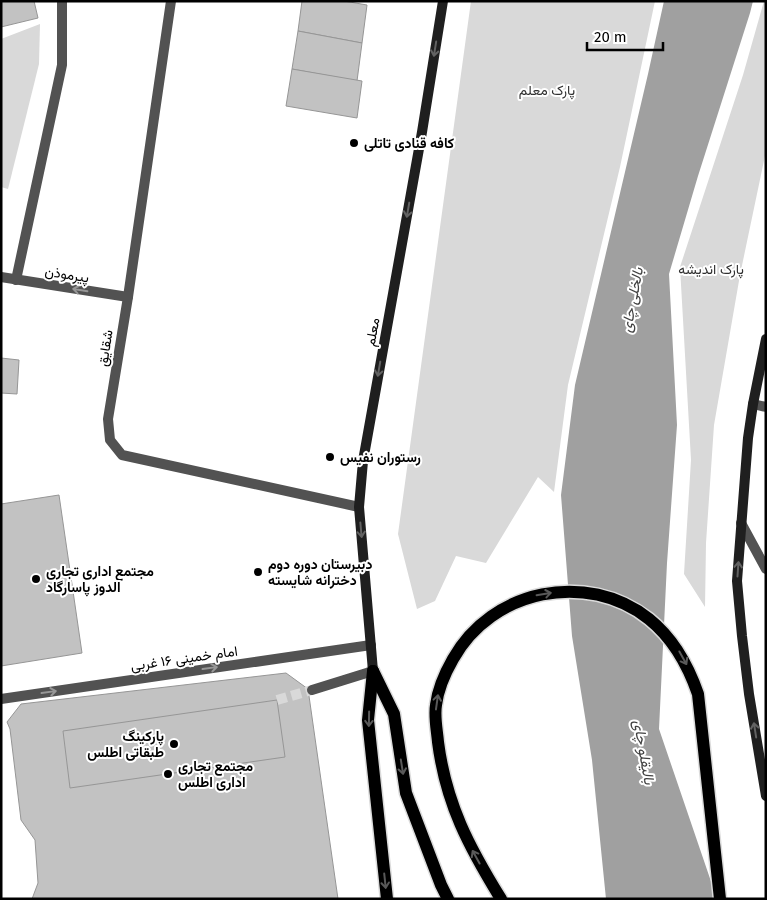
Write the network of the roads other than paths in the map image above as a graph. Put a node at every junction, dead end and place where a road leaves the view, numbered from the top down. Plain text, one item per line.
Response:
1 (62, 1) edge
2 (171, 1) edge
3 (443, 1) edge
4 (1, 277) edge
5 (16, 280) junction
6 (128, 297) junction
7 (766, 339) edge
8 (753, 404) junction
9 (766, 407) edge
10 (359, 507) junction
11 (741, 523) junction
12 (766, 569) edge
13 (371, 644) junction
14 (373, 670) junction
15 (312, 690) tunnel mouth
16 (1, 699) edge
17 (766, 796) edge
18 (387, 899) edge
19 (448, 899) edge
20 (502, 899) edge
21 (720, 899) edge

1 - 5 street
2 - 6 street, شقایق
3 -> 10 main road, معلم
4 - 5 street, پیرموذن
6 -> 5 street, پیرموذن
6 - 10 street, شقایق
7 - 8 main road
8 - 9 street
8 - 11 main road
10 -> 13 main road, معلم
11 - 12 street
17 -> 11 main road
13 - 14 main road, معلم
16 -> 13 street, امام خمینی ۱۶ غربی
14 - 15 street
14 -> 18 main road
14 -> 19 main road
20 -> 21 main road

